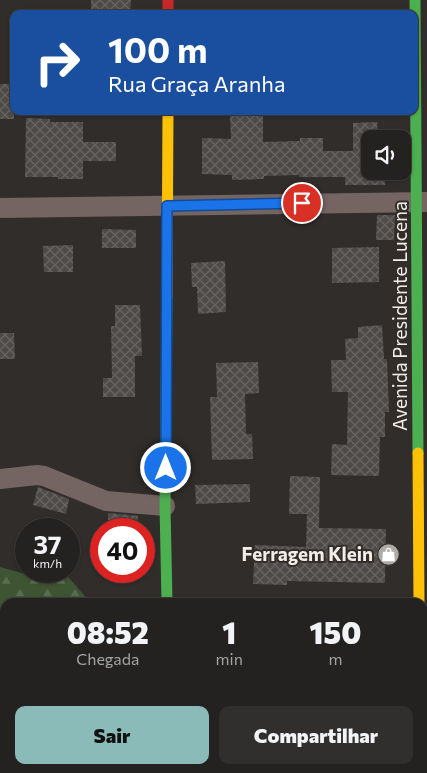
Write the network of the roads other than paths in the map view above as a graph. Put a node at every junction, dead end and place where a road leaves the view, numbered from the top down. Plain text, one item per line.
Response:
1 (418, 87) edge
2 (168, 115) edge
3 (422, 202) edge
4 (167, 206) junction
5 (0, 208) edge
6 (0, 479) edge
7 (166, 506) junction
8 (167, 598) edge
9 (420, 598) edge

1 - 3 main road, Avenida Presidente Lucena
2 - 4 main road
3 - 4 street
3 - 9 main road, Avenida Presidente Lucena
4 - 5 street
4 - 7 main road
6 - 7 street
7 - 8 main road

